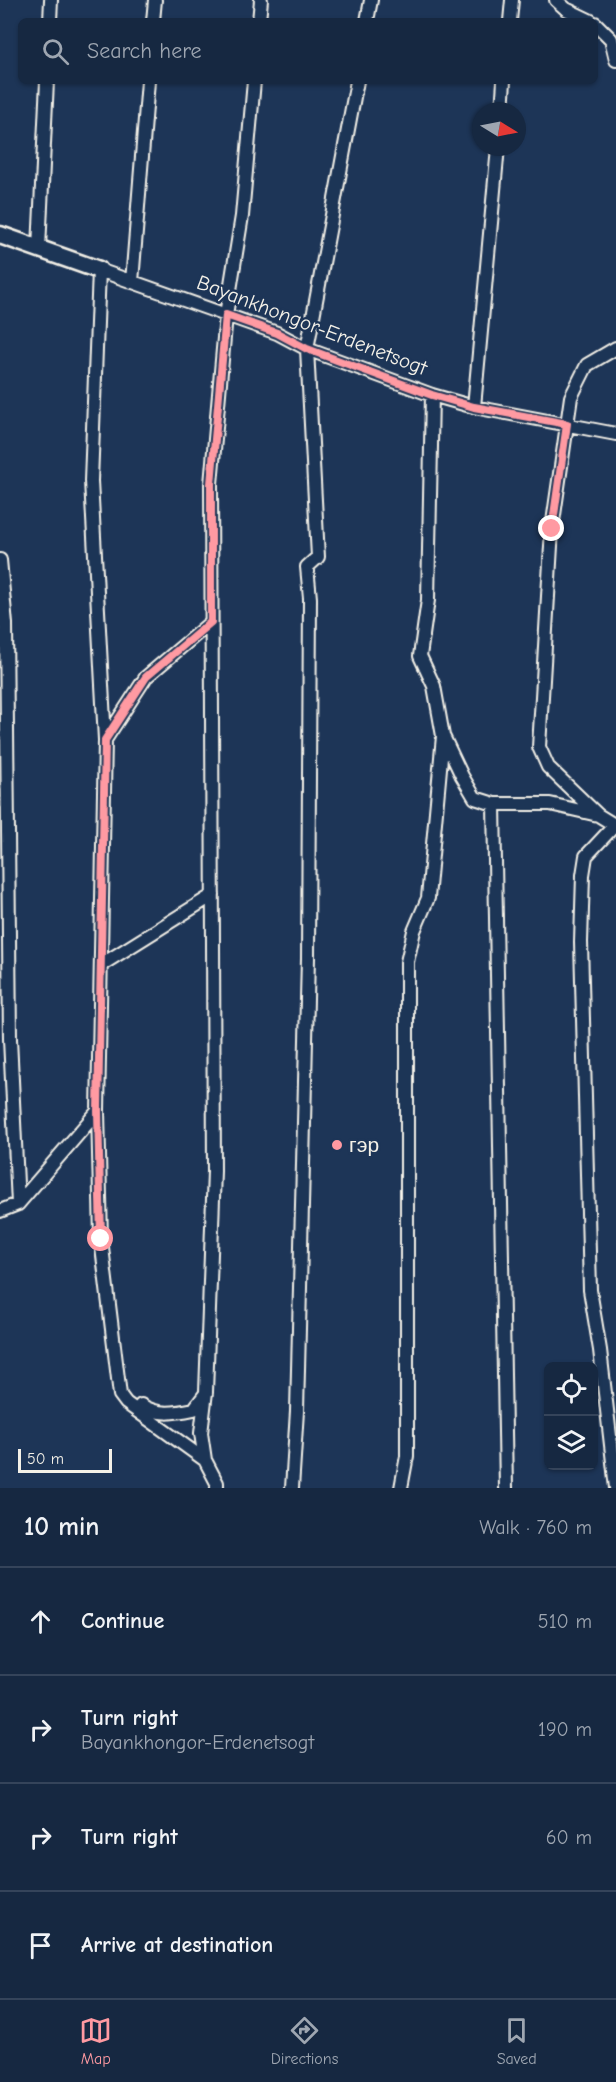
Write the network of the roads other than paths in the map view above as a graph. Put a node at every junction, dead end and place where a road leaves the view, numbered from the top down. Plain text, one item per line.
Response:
1 (51, 0) edge
2 (154, 0) edge
3 (261, 0) edge
4 (371, 0) edge
5 (512, 0) edge
6 (556, 0) edge
7 (565, 4) edge
8 (50, 18) edge
9 (153, 18) edge
10 (259, 18) edge
11 (368, 18) edge
12 (510, 18) edge
13 (586, 18) edge
14 (598, 26) edge
15 (616, 60) edge
16 (47, 84) edge
17 (148, 84) edge
18 (254, 84) edge
19 (356, 84) edge
20 (504, 84) edge
21 (503, 102) edge
22 (497, 156) edge
23 (0, 235) edge
24 (39, 249) junction
25 (99, 270) junction
26 (132, 282) junction
27 (226, 315) junction
28 (616, 348) edge
29 (307, 349) junction
30 (432, 395) junction
31 (474, 407) junction
32 (567, 424) junction
33 (616, 434) edge
34 (0, 560) edge
35 (211, 622) junction
36 (3, 643) edge
37 (443, 736) junction
38 (105, 740) junction
39 (494, 804) junction
40 (598, 815) junction
41 (615, 825) edge
42 (213, 895) junction
43 (101, 965) junction
44 (98, 1111) junction
45 (18, 1204) junction
46 (0, 1211) edge
47 (116, 1370) junction
48 (206, 1392) junction
49 (205, 1460) junction
50 (217, 1488) edge
51 (292, 1488) edge
52 (401, 1488) edge
53 (506, 1488) edge
54 (616, 1488) edge

1 - 8 street
2 - 9 street
3 - 10 street
4 - 11 street
5 - 12 street
6 - 7 street
7 - 13 street
14 - 15 street
16 - 24 street
17 - 26 street
18 - 27 street
19 - 29 street
20 - 21 street
22 - 31 street
23 - 24 street, Bayankhongor-Erdenetsogt
24 - 25 street, Bayankhongor-Erdenetsogt
25 - 26 street, Bayankhongor-Erdenetsogt
25 - 38 street
26 - 27 street, Bayankhongor-Erdenetsogt
27 - 29 street, Bayankhongor-Erdenetsogt
27 - 35 street
28 - 32 street
29 - 30 street, Bayankhongor-Erdenetsogt
29 - 51 street
30 - 31 street, Bayankhongor-Erdenetsogt
30 - 37 street
31 - 32 street, Bayankhongor-Erdenetsogt
32 - 33 street, Bayankhongor-Erdenetsogt
32 - 40 street
34 - 36 street
35 - 38 street
35 - 42 street
36 - 45 street
37 - 39 street
37 - 52 street
38 - 43 street
39 - 40 street
39 - 53 street
40 - 41 street
41 - 54 street
42 - 43 street
42 - 48 street
43 - 44 street
44 - 45 street
44 - 47 street
45 - 46 street
47 - 48 street
47 - 49 street
48 - 49 street
49 - 50 street

